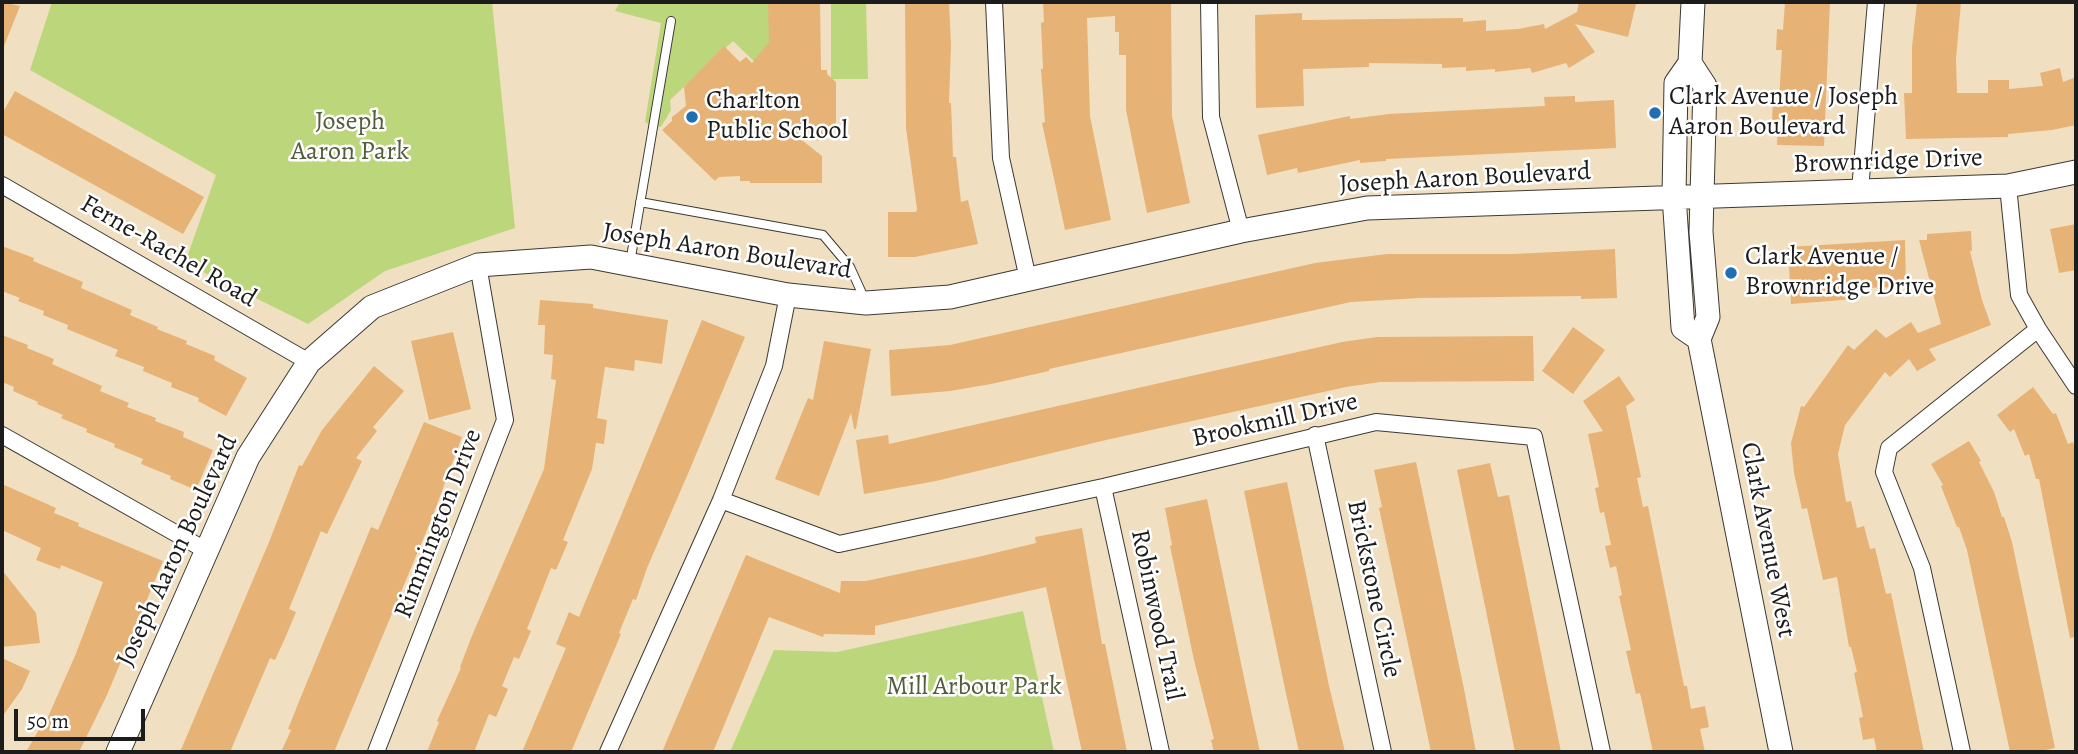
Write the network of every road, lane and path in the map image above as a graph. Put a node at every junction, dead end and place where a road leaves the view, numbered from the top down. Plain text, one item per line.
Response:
1 (994, 2) edge
2 (1209, 2) edge
3 (1693, 2) edge
4 (1876, 2) edge
5 (671, 21) dead end
6 (1690, 63) junction
7 (2076, 172) edge
8 (2, 186) edge
9 (2008, 186) junction
10 (1860, 190) junction
11 (1701, 195) junction
12 (1674, 196) junction
13 (640, 202) junction
14 (1241, 232) junction
15 (630, 263) junction
16 (478, 265) junction
17 (1028, 279) junction
18 (788, 295) junction
19 (866, 303) junction
20 (2038, 329) junction
21 (1699, 339) junction
22 (309, 362) junction
23 (2076, 386) edge
24 (2, 435) edge
25 (1315, 435) junction
26 (1103, 487) junction
27 (722, 500) junction
28 (207, 551) junction
29 (118, 752) edge
30 (376, 752) edge
31 (608, 752) edge
32 (1161, 752) edge
33 (1383, 752) edge
34 (1602, 752) edge
35 (1781, 752) edge
36 (1962, 752) edge

1 - 17 street
2 - 14 street
3 - 6 street, Clark Avenue West
4 - 10 street
5 - 13 lane
6 - 11 street, Clark Avenue West
6 - 12 street, Clark Avenue West
7 - 9 street, Brownridge Drive
8 - 22 street, Ferne-Rachel Road
9 - 10 street, Brownridge Drive
9 - 20 street
10 - 11 street, Brownridge Drive
11 - 12 street, Brownridge Drive
11 - 21 street, Clark Avenue West
12 - 14 street, Joseph Aaron Boulevard
12 - 21 street, Clark Avenue West
13 - 15 lane
13 - 19 lane
14 - 17 street, Joseph Aaron Boulevard
15 - 16 street, Joseph Aaron Boulevard
15 - 18 street, Joseph Aaron Boulevard
16 - 22 street, Joseph Aaron Boulevard
16 - 30 street, Rimmington Drive
17 - 19 street, Joseph Aaron Boulevard
18 - 19 street, Joseph Aaron Boulevard
18 - 27 street
20 - 23 street
20 - 36 street
21 - 35 street, Clark Avenue West
22 - 28 street, Joseph Aaron Boulevard
24 - 28 street
25 - 26 street, Brookmill Drive
25 - 33 street, Brickstone Circle
25 - 34 street, Brookmill Drive
26 - 27 street, Brookmill Drive
26 - 32 street, Robinwood Trail
27 - 31 street
28 - 29 street, Joseph Aaron Boulevard

